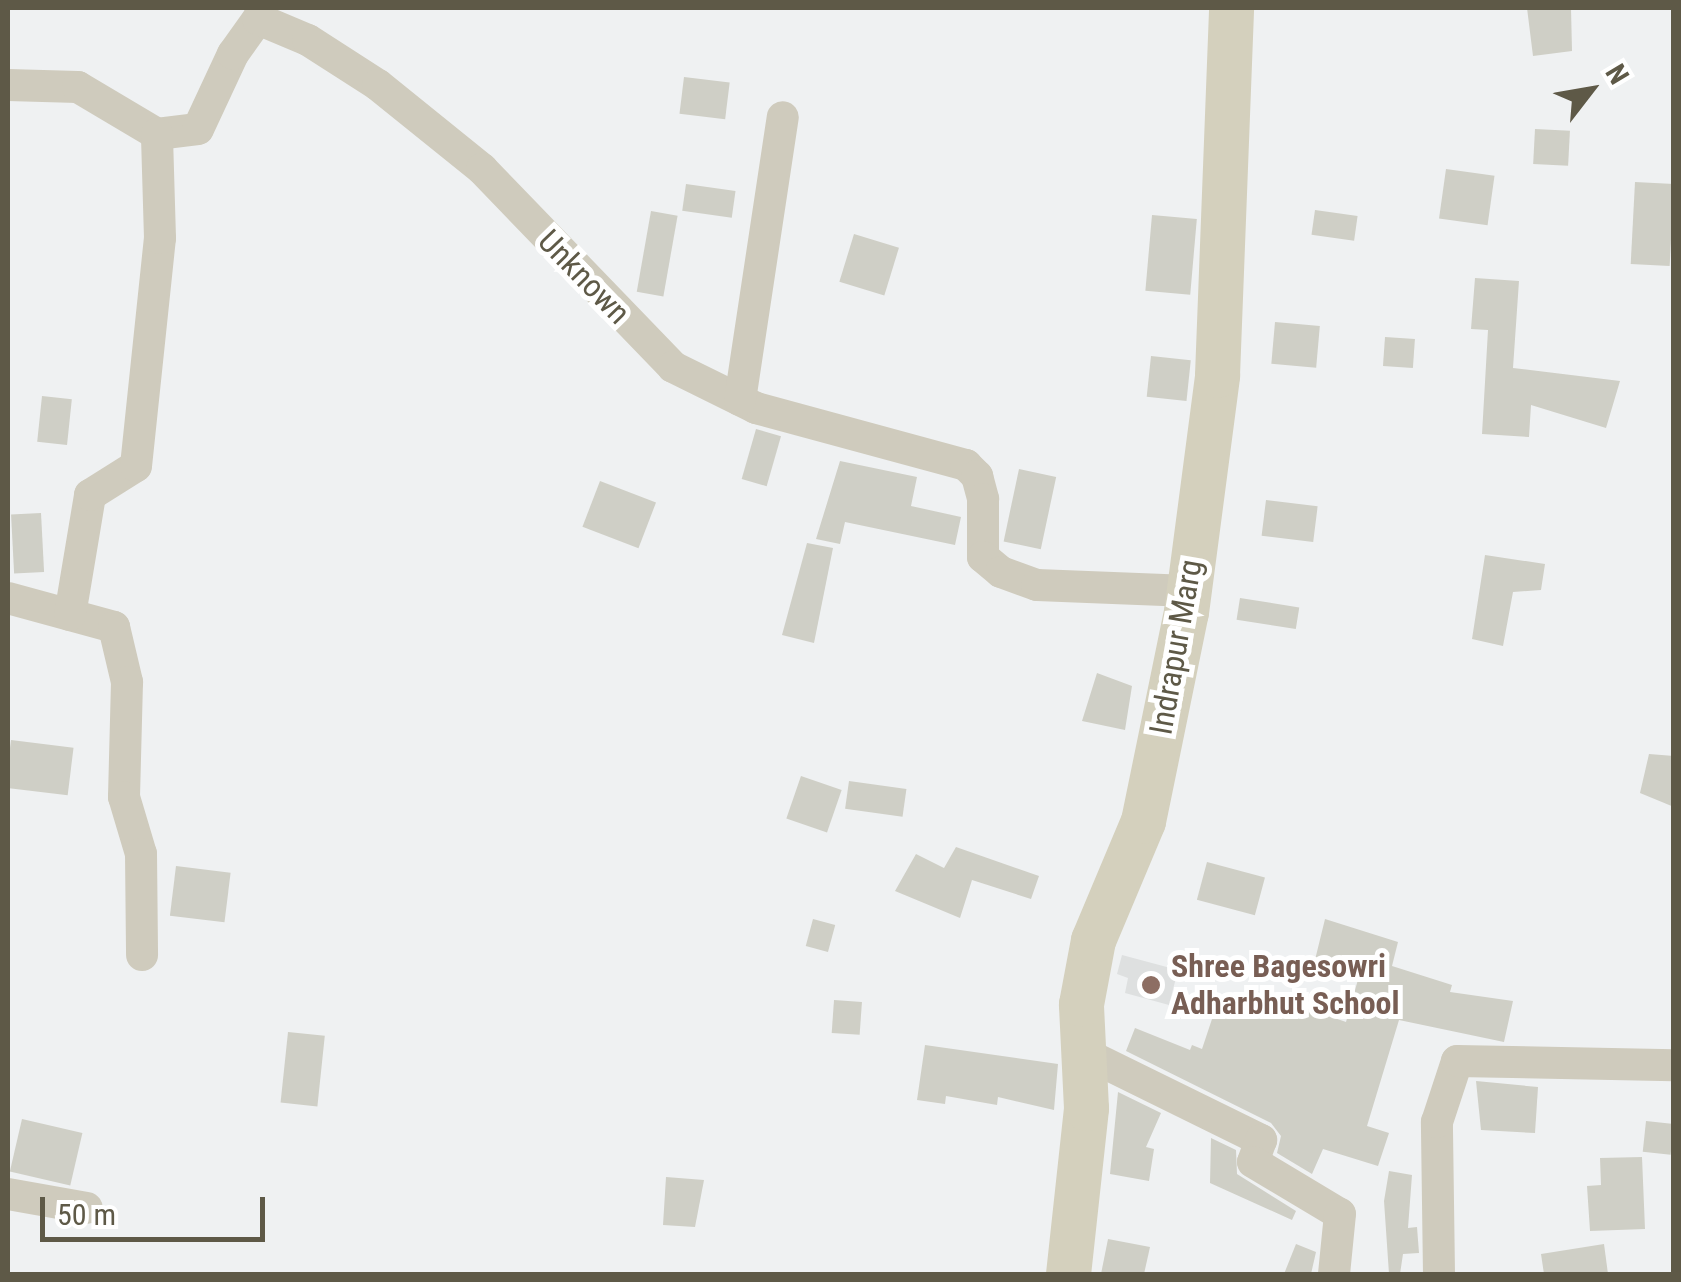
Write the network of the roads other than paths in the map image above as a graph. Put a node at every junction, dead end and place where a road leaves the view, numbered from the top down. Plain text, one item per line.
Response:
1 (1231, 8) edge
2 (8, 86) edge
3 (783, 117) dead end
4 (157, 134) junction
5 (740, 400) junction
6 (1188, 591) junction
7 (8, 598) edge
8 (70, 615) junction
9 (142, 955) dead end
10 (1080, 1050) junction
11 (1674, 1065) edge
12 (8, 1194) edge
13 (87, 1208) dead end
14 (1068, 1274) edge
15 (1334, 1274) edge
16 (1439, 1274) edge

1 - 6 street, Indrapur Marg
2 - 4 street
3 - 5 street
4 - 5 street, Unknown
4 - 8 street
5 - 6 street, Unknown
6 - 10 street, Indrapur Marg
7 - 8 street
8 - 9 street
10 - 14 street, Indrapur Marg
10 - 15 street
11 - 16 street
12 - 13 street

